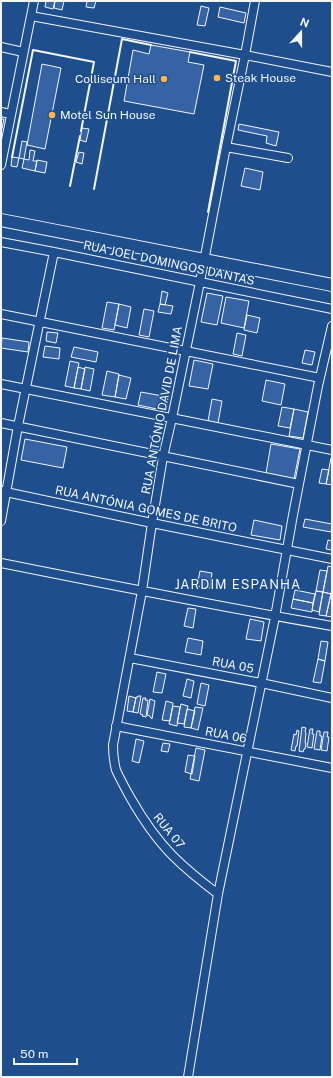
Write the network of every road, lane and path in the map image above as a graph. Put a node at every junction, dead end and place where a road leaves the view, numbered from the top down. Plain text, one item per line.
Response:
1 (34, 1) edge
2 (255, 1) edge
3 (31, 16) junction
4 (1, 47) edge
5 (23, 52) junction
6 (245, 55) junction
7 (332, 72) edge
8 (1, 112) edge
9 (11, 114) junction
10 (226, 147) junction
11 (288, 158) dead end
12 (1, 165) edge
13 (1, 220) edge
14 (1, 242) edge
15 (54, 252) junction
16 (205, 260) junction
17 (200, 282) junction
18 (332, 285) edge
19 (332, 309) edge
20 (1, 314) edge
21 (39, 322) junction
22 (332, 327) edge
23 (185, 351) junction
24 (320, 378) junction
25 (1, 384) edge
26 (26, 389) junction
27 (172, 418) junction
28 (1, 423) edge
29 (18, 426) junction
30 (306, 446) junction
31 (332, 450) edge
32 (163, 457) junction
33 (299, 484) junction
34 (4, 492) edge
35 (1, 521) edge
36 (152, 523) junction
37 (287, 550) junction
38 (332, 559) edge
39 (1, 563) edge
40 (142, 591) junction
41 (275, 617) junction
42 (332, 626) edge
43 (130, 658) junction
44 (261, 683) junction
45 (332, 698) edge
46 (116, 726) junction
47 (246, 751) junction
48 (332, 768) edge
49 (116, 770) joint
50 (218, 894) junction
51 (188, 1077) edge

1 - 3 street
2 - 6 street, RUA ANTÓNIO DAVID DE LIMA
3 - 5 street
3 - 6 street
4 - 5 street
5 - 9 street
6 - 7 street
6 - 10 street, RUA ANTÓNIO DAVID DE LIMA
8 - 9 street
9 - 12 street
10 - 11 street
10 - 16 street, RUA ANTÓNIO DAVID DE LIMA
13 - 16 main road
14 - 15 street, RUA JOEL DOMINGOS DANTAS
15 - 17 street, RUA JOEL DOMINGOS DANTAS
15 - 21 street
16 - 17 street, RUA ANTÓNIO DAVID DE LIMA
16 - 18 main road
17 - 19 street, RUA JOEL DOMINGOS DANTAS
17 - 23 street, RUA ANTÓNIO DAVID DE LIMA
20 - 21 street
21 - 23 street
21 - 26 street
22 - 24 street
23 - 24 street
23 - 27 street, RUA ANTÓNIO DAVID DE LIMA
24 - 30 street
25 - 26 street
26 - 27 street
26 - 29 street
27 - 30 street
27 - 32 street, RUA ANTÓNIO DAVID DE LIMA
28 - 29 street
29 - 32 street
29 - 34 street
30 - 31 street
30 - 33 street
32 - 33 street
32 - 36 street, RUA ANTÓNIO DAVID DE LIMA
33 - 37 street
34 - 35 street
34 - 36 street, RUA ANTÓNIA GOMES DE BRITO
36 - 37 street, RUA ANTÓNIA GOMES DE BRITO
36 - 40 street, RUA ANTÓNIO DAVID DE LIMA
37 - 38 street, RUA ANTÓNIA GOMES DE BRITO
37 - 41 street
39 - 40 street
40 - 41 street
40 - 43 street, RUA ANTÓNIO DAVID DE LIMA
41 - 42 street
41 - 44 street
43 - 44 street, RUA 05
43 - 46 street, RUA ANTÓNIO DAVID DE LIMA
44 - 45 street, RUA 05
44 - 47 street
46 - 47 street, RUA 06
46 - 49 street, RUA ANTÓNIO DAVID DE LIMA
47 - 48 street, RUA 06
47 - 50 street
49 - 50 street, RUA 07
50 - 51 street

